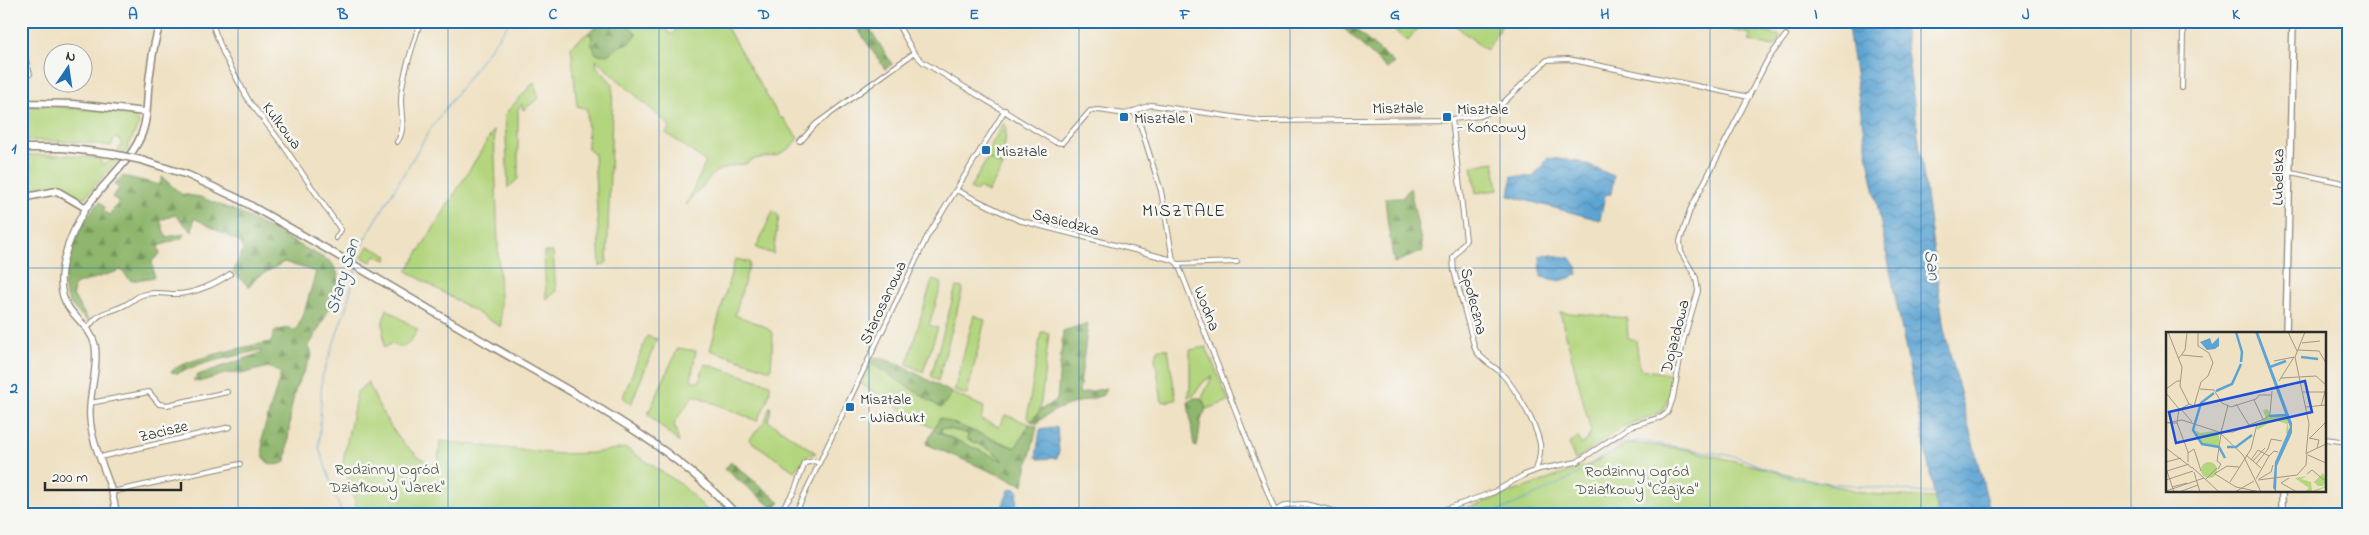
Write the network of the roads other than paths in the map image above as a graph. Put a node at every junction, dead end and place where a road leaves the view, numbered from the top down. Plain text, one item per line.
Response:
1 (161, 21) edge
2 (211, 21) edge
3 (420, 21) edge
4 (896, 21) edge
5 (2188, 21) edge
6 (2293, 21) edge
7 (21, 30) edge
8 (1786, 35) dead end
9 (914, 53) junction
10 (30, 74) dead end
11 (2182, 88) dead end
12 (1749, 97) junction
13 (21, 103) edge
14 (1004, 110) junction
15 (1133, 111) junction
16 (146, 112) junction
17 (1452, 119) junction
18 (397, 142) dead end
19 (800, 142) dead end
20 (21, 147) edge
21 (2291, 172) junction
22 (2348, 184) edge
23 (956, 190) junction
24 (21, 198) edge
25 (86, 208) junction
26 (336, 238) dead end
27 (1173, 260) junction
28 (1237, 262) dead end
29 (1178, 264) junction
30 (230, 274) dead end
31 (87, 329) junction
32 (2286, 332) edge
33 (227, 392) dead end
34 (90, 402) junction
35 (230, 427) dead end
36 (2326, 439) edge
37 (2348, 442) edge
38 (100, 457) junction
39 (819, 463) junction
40 (240, 464) dead end
41 (1536, 470) junction
42 (112, 492) junction
43 (2282, 492) edge
44 (796, 513) edge
45 (1273, 513) edge
46 (116, 514) edge
47 (736, 514) edge
48 (778, 514) edge
49 (1346, 514) edge
50 (1432, 514) edge
51 (2282, 514) edge

1 - 16 main road
2 - 26 street, Kulkowa
3 - 18 street
4 - 9 street, Misztale
5 - 11 street
6 - 21 main road, Lubelska
7 - 10 street
8 - 12 street, Dojazdowa
9 - 14 street, Misztale
9 - 19 street
12 - 17 street, Misztale
12 - 41 street, Dojazdowa
13 - 16 main road
14 - 15 street, Misztale
14 - 23 street, Starosanowa
15 - 17 street, Misztale
15 - 27 street
16 - 25 main road
17 - 41 street, Społeczna
20 - 47 main road, bridge
21 - 22 street
21 - 32 main road, Lubelska
23 - 27 street, Sąsiedzka
23 - 39 street, Starosanowa
24 - 25 main road
25 - 31 main road
27 - 29 street, Wodna
28 - 29 street
29 - 45 street, Wodna
30 - 31 street
31 - 34 main road
33 - 34 street
34 - 38 main road
35 - 38 street, Zacisze
36 - 37 street
38 - 42 main road
39 - 44 street, Starosanowa
39 - 48 street
40 - 42 street
41 - 50 street, Dojazdowa
42 - 46 main road
43 - 51 main road
45 - 49 street

